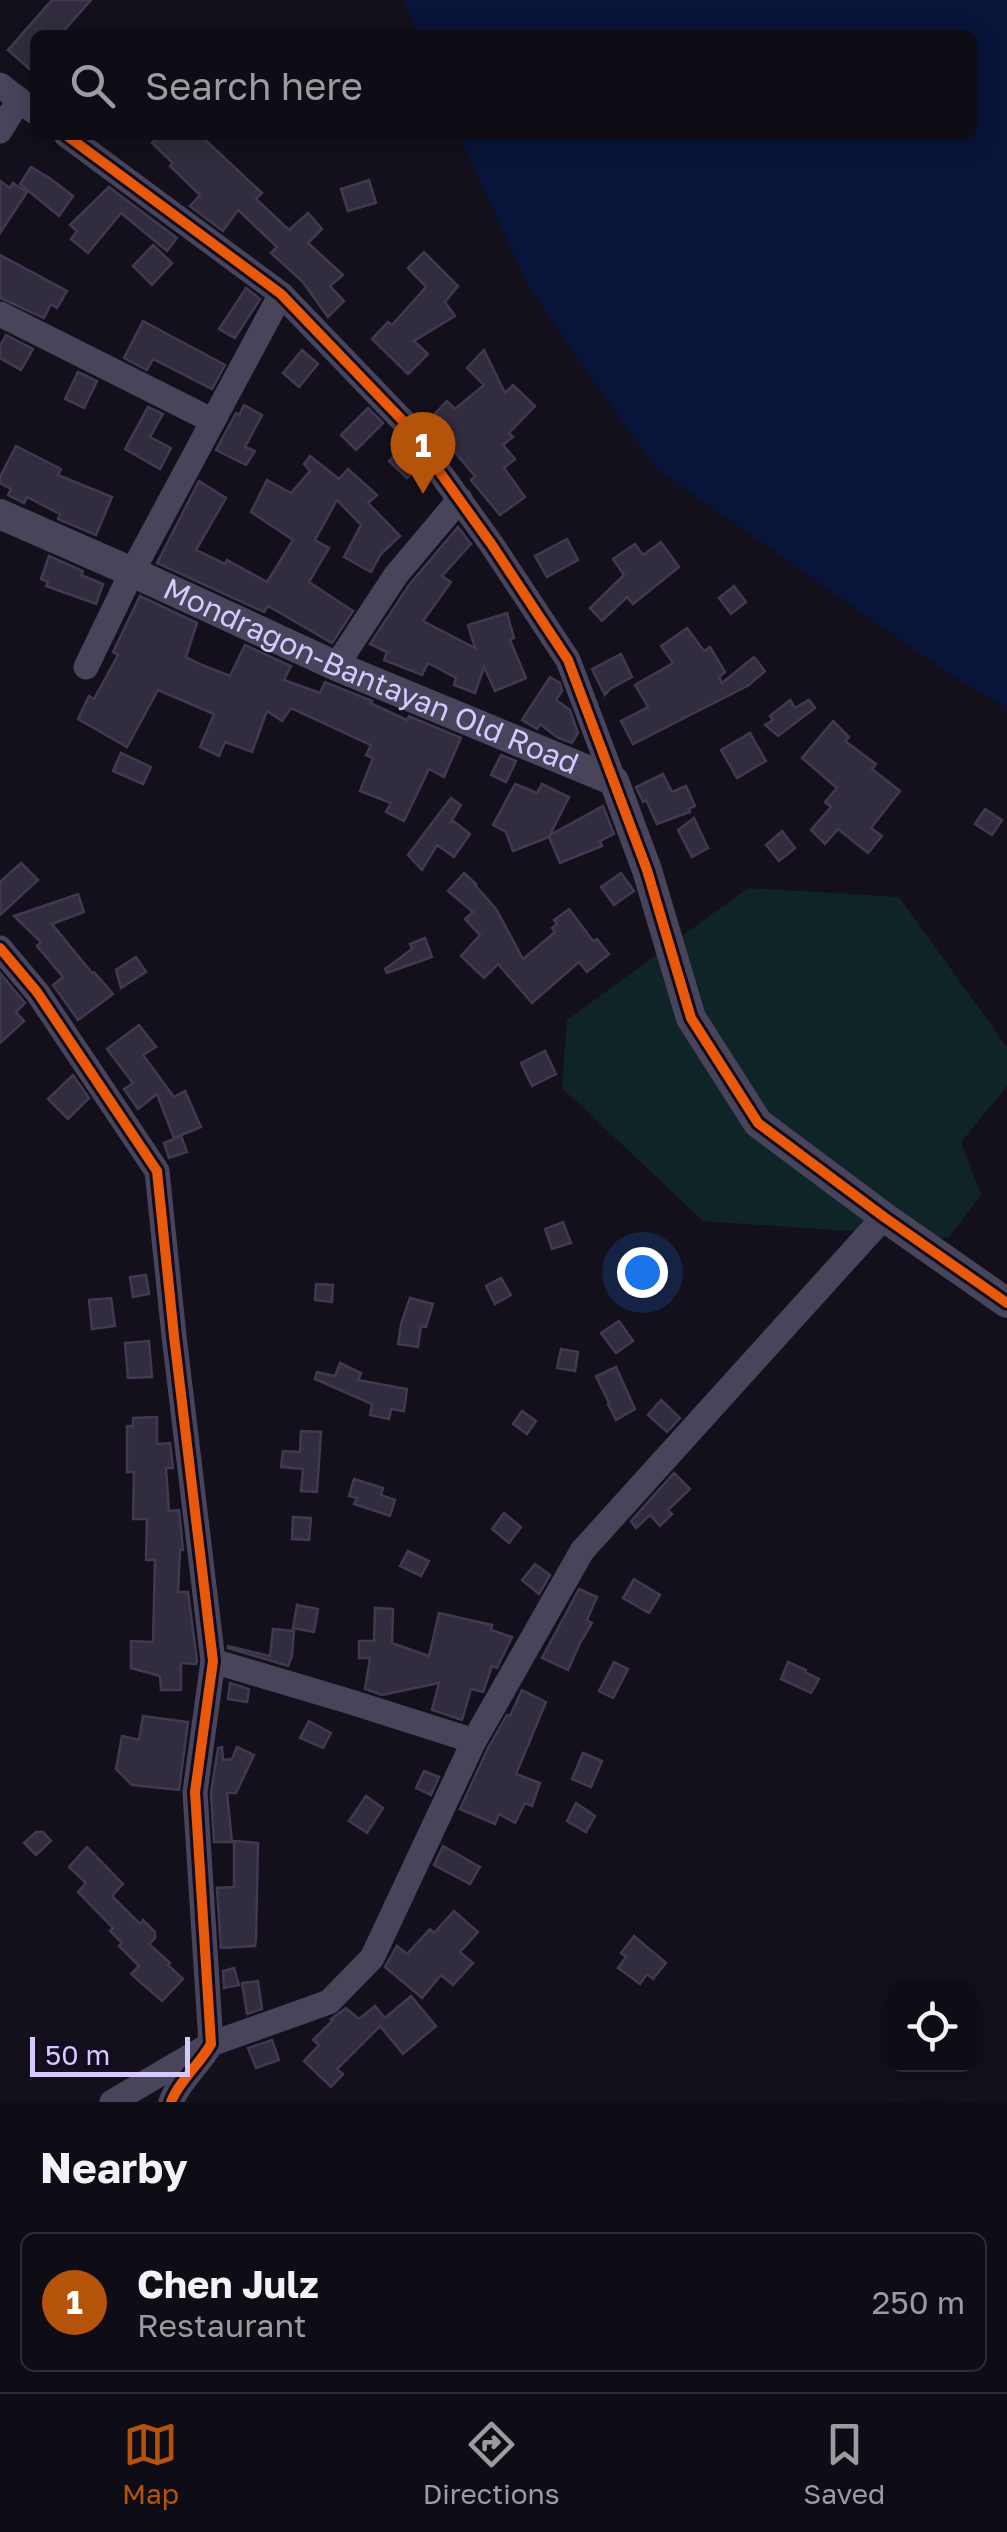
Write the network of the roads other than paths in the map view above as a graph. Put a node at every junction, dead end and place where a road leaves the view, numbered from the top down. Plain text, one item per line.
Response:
1 (18, 99) edge
2 (0, 131) edge
3 (73, 140) edge
4 (281, 294) junction
5 (0, 314) edge
6 (213, 421) junction
7 (460, 499) junction
8 (0, 514) edge
9 (132, 572) junction
10 (336, 666) junction
11 (86, 667) dead end
12 (614, 781) junction
13 (0, 948) edge
14 (884, 1216) junction
15 (1007, 1303) edge
16 (212, 1662) junction
17 (474, 1742) junction
18 (211, 2044) junction
19 (112, 2102) edge
20 (170, 2102) edge

1 - 2 street
3 - 4 street
4 - 6 street
4 - 7 street
5 - 6 street
6 - 9 street
7 - 10 street
7 - 12 street
8 - 9 street, Mondragon-Bantayan Old Road
9 - 10 street, Mondragon-Bantayan Old Road
9 - 11 street
10 - 12 street, Mondragon-Bantayan Old Road
12 - 14 street, Mondragon-Bantayan Old Road
13 - 16 street
14 - 15 street, Mondragon-Bantayan Old Road
14 - 17 street
16 - 17 street
16 - 18 street
17 - 18 street
18 - 19 street
18 - 20 street

